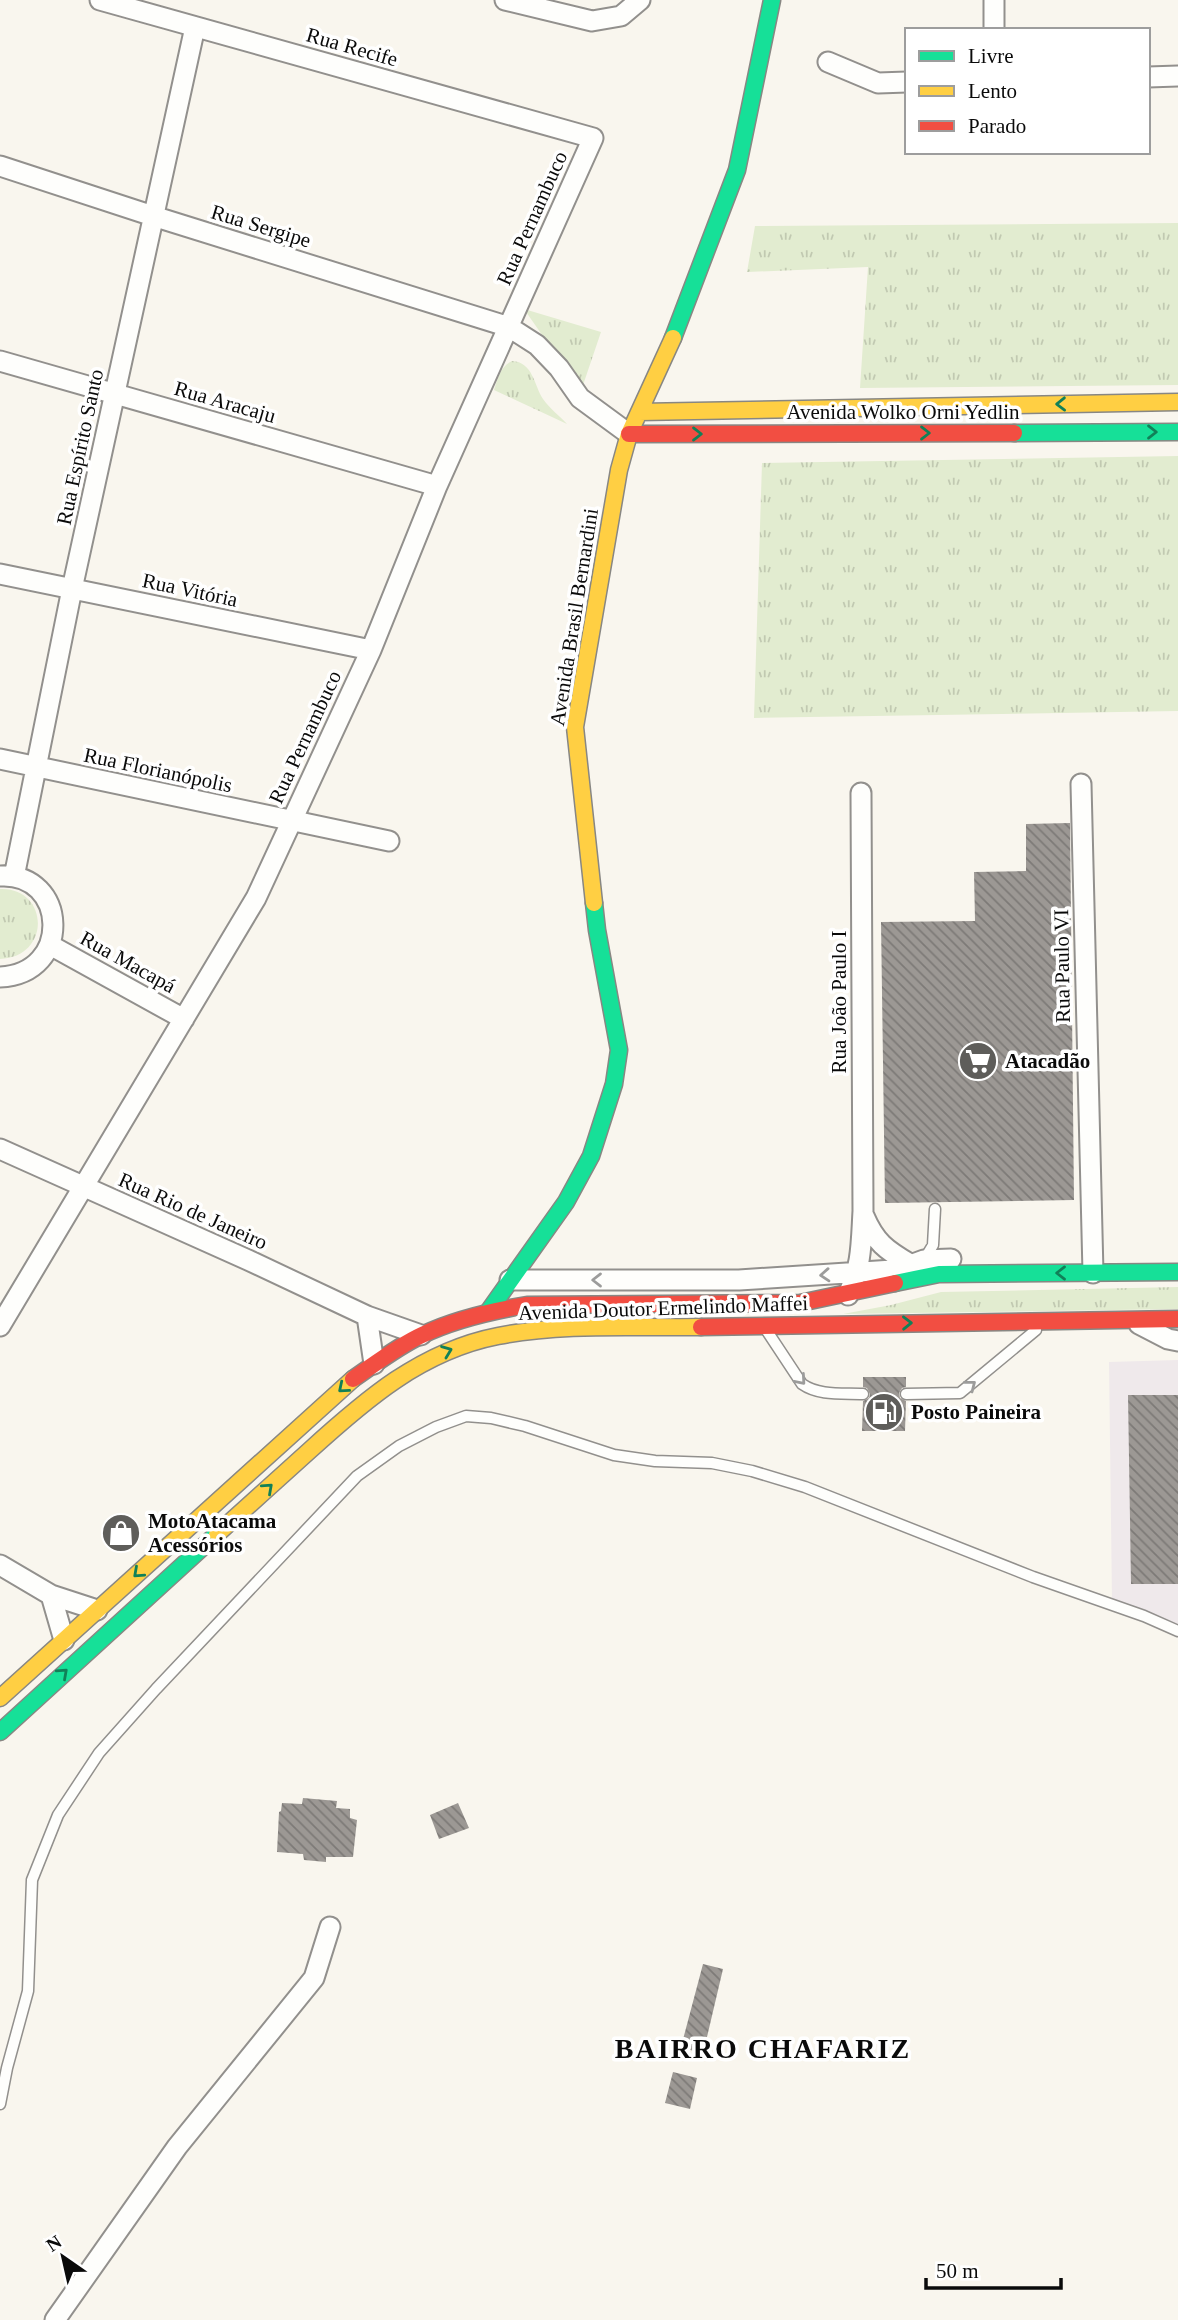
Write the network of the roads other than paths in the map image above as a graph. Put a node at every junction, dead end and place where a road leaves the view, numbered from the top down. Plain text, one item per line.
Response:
1 (100, 0) edge
2 (505, 0) edge
3 (640, 0) edge
4 (772, 0) edge
5 (994, 0) edge
6 (195, 27) junction
7 (994, 28) edge
8 (828, 62) dead end
9 (1178, 76) edge
10 (1150, 77) edge
11 (905, 82) edge
12 (593, 138) joint
13 (0, 166) edge
14 (153, 216) junction
15 (509, 327) junction
16 (0, 361) edge
17 (115, 394) junction
18 (1178, 402) edge
19 (639, 412) junction
20 (606, 418) junction
21 (1178, 432) edge
22 (629, 434) junction
23 (437, 486) junction
24 (0, 574) edge
25 (72, 589) junction
26 (371, 650) junction
27 (0, 759) edge
28 (36, 768) junction
29 (1081, 784) dead end
30 (861, 793) dead end
31 (291, 821) junction
32 (389, 841) dead end
33 (7, 876) edge
34 (50, 945) junction
35 (0, 977) edge
36 (184, 1018) junction
37 (0, 1149) edge
38 (83, 1187) junction
39 (934, 1209) dead end
40 (863, 1211) junction
41 (935, 1237) junction
42 (953, 1259) junction
43 (909, 1265) junction
44 (858, 1272) junction
45 (1178, 1272) edge
46 (1017, 1273) junction
47 (1093, 1273) junction
48 (510, 1280) junction
49 (848, 1294) junction
50 (488, 1312) junction
51 (367, 1317) junction
52 (1132, 1320) junction
53 (1178, 1320) edge
54 (1046, 1321) junction
55 (762, 1325) junction
56 (0, 1326) edge
57 (421, 1335) junction
58 (1178, 1341) edge
59 (374, 1364) junction
60 (863, 1394) dead end
61 (906, 1394) dead end
62 (0, 1565) edge
63 (51, 1595) junction
64 (97, 1610) junction
65 (1178, 1630) edge
66 (64, 1640) junction
67 (0, 1698) edge
68 (0, 1732) edge
69 (330, 1927) dead end
70 (0, 2104) edge
71 (55, 2320) edge

1 - 6 street, Rua Recife
2 - 3 street
4 - 19 main road, Avenida Brasil Bernardini
5 - 7 street
6 - 12 street, Rua Recife
6 - 14 street, Rua Espírito Santo
8 - 11 street
9 - 10 street
12 - 15 street, Rua Pernambuco
13 - 14 street, Rua Sergipe
14 - 15 street, Rua Sergipe
14 - 17 street, Rua Espírito Santo
15 - 20 street, Rua Sergipe
15 - 23 street, Rua Pernambuco
16 - 17 street, Rua Aracaju
17 - 23 street, Rua Aracaju
17 - 25 street, Rua Espírito Santo
18 -> 19 main road, Avenida Wolko Orni Yedlin
19 - 20 street
19 - 22 main road, Avenida Brasil Bernardini
20 - 22 street, Rua Sergipe
22 -> 21 main road, Avenida Wolko Orni Yedlin
22 - 48 main road, Avenida Brasil Bernardini
23 - 26 street, Rua Pernambuco
24 - 25 street, Rua Vitória
25 - 26 street, Rua Vitória
25 - 28 street, Rua Espírito Santo
26 - 31 street, Rua Pernambuco
27 - 28 street, Rua Florianópolis
28 - 31 street, Rua Florianópolis
28 - 33 street, Rua Espírito Santo
29 - 47 street, Rua Paulo VI
30 - 40 street, Rua João Paulo I
31 - 32 street, Rua Florianópolis
31 - 36 street, Rua Pernambuco
33 - 34 street
34 - 35 street
34 - 36 street, Rua Macapá
36 - 38 street, Rua Pernambuco
37 - 38 street, Rua Rio de Janeiro
38 - 51 street, Rua Rio de Janeiro
38 - 56 street, Rua Pernambuco
39 - 41 lane
40 - 43 street, Rua João Paulo I
40 - 44 street, Rua João Paulo I
41 - 42 lane
41 - 43 lane
42 - 43 street
42 - 46 street
43 - 44 street
43 - 49 street
44 -> 48 street
44 - 49 street, Rua João Paulo I
45 - 47 main road, Avenida Doutor Ermelindo Maffei
47 -> 46 main road, Avenida Doutor Ermelindo Maffei
46 - 49 main road, Avenida Doutor Ermelindo Maffei
48 - 50 main road, Avenida Brasil Bernardini
49 - 50 main road, Avenida Doutor Ermelindo Maffei
50 - 57 main road, Avenida Doutor Ermelindo Maffei
51 - 57 street, Rua Rio de Janeiro
51 - 59 street
52 - 53 main road, Avenida Doutor Ermelindo Maffei
52 - 54 main road, Avenida Doutor Ermelindo Maffei
52 - 58 street
55 -> 54 main road, Avenida Doutor Ermelindo Maffei
61 -> 54 lane
55 -> 60 lane
68 -> 55 main road, Avenida Doutor Ermelindo Maffei
57 - 59 main road, Avenida Doutor Ermelindo Maffei
59 -> 64 main road, Avenida Doutor Ermelindo Maffei
62 - 63 street
63 - 64 street
63 - 66 street
64 - 66 main road, Avenida Doutor Ermelindo Maffei
65 - 70 lane
66 - 67 main road, Avenida Doutor Ermelindo Maffei
69 - 71 street

